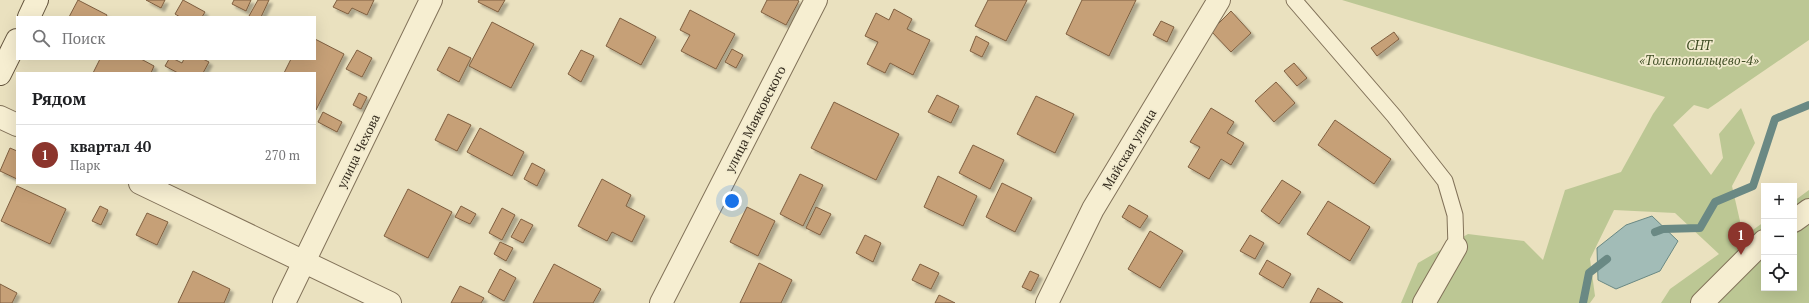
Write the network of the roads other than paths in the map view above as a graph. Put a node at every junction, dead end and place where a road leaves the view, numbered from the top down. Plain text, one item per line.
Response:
1 (37, 0) edge
2 (431, 0) edge
3 (816, 0) edge
4 (1219, 0) edge
5 (1294, 0) edge
6 (29, 16) edge
7 (16, 42) edge
8 (0, 74) edge
9 (0, 117) edge
10 (16, 125) edge
11 (142, 184) edge
12 (1809, 210) edge
13 (1797, 219) edge
14 (1761, 244) edge
15 (1456, 247) joint
16 (304, 261) junction
17 (284, 303) edge
18 (390, 303) edge
19 (661, 303) edge
20 (1047, 303) edge
21 (1424, 303) edge
22 (1702, 303) edge

1 - 6 street
2 - 16 street, улица Чехова
3 - 19 street, улица Маяковского
4 - 20 street, Майская улица
5 - 15 lane
7 - 8 street
9 - 10 street
11 - 16 street
12 - 13 street
14 - 22 street
15 - 21 street
16 - 17 street, улица Чехова
16 - 18 street

